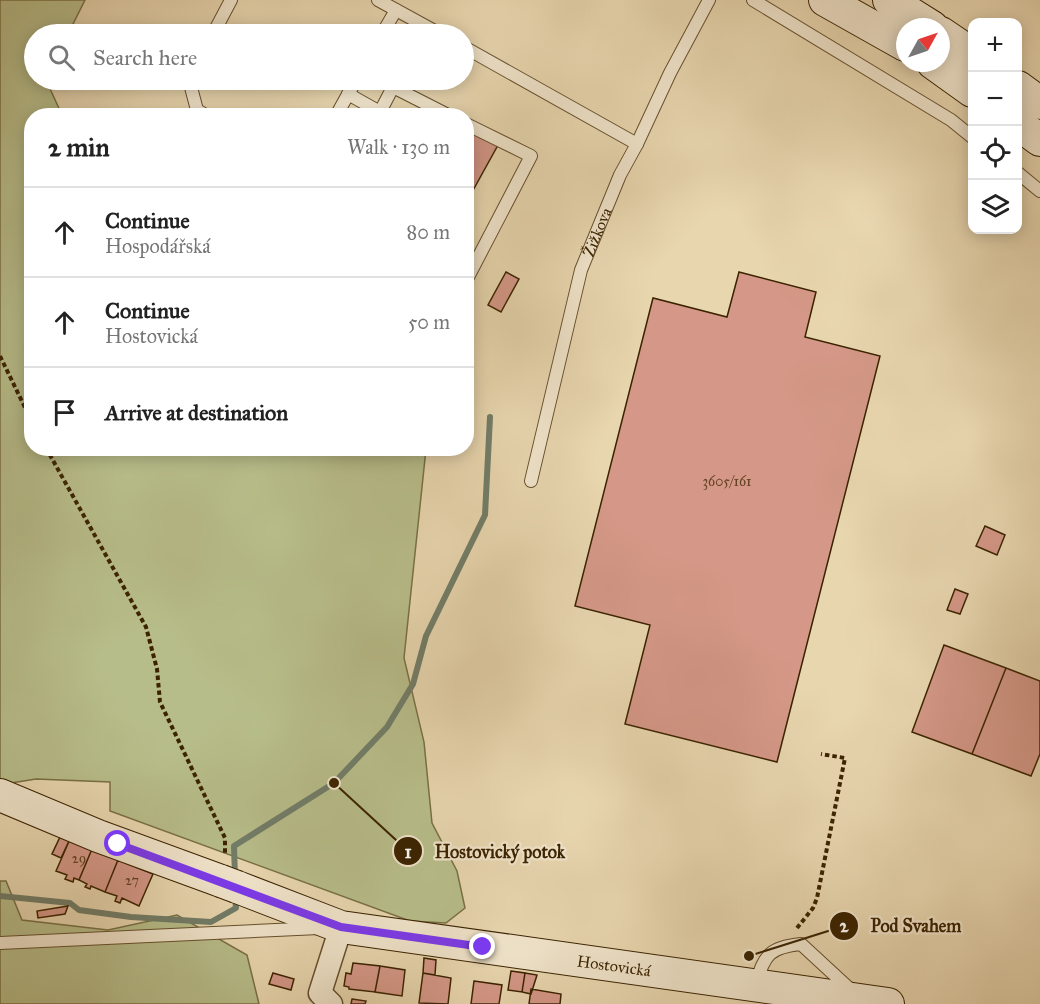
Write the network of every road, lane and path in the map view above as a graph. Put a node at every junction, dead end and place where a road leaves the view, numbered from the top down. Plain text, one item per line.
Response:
1 (231, 0) edge
2 (378, 0) edge
3 (709, 0) edge
4 (753, 0) edge
5 (825, 0) edge
6 (889, 0) edge
7 (396, 10) junction
8 (918, 18) edge
9 (218, 24) edge
10 (388, 24) edge
11 (422, 24) edge
12 (950, 39) edge
13 (896, 40) edge
14 (968, 51) edge
15 (474, 54) edge
16 (946, 72) edge
17 (968, 88) edge
18 (192, 90) edge
19 (350, 90) edge
20 (391, 90) edge
21 (399, 90) edge
22 (1022, 90) edge
23 (348, 94) junction
24 (1040, 103) edge
25 (196, 108) edge
26 (340, 108) edge
27 (374, 108) edge
28 (382, 108) edge
29 (434, 108) edge
30 (1020, 126) edge
31 (474, 128) edge
32 (968, 134) edge
33 (1040, 140) edge
34 (638, 144) junction
35 (1022, 177) edge
36 (1040, 191) edge
37 (474, 265) edge
38 (0, 356) edge
39 (24, 406) edge
40 (50, 456) edge
41 (531, 481) dead end
42 (821, 754) dead end
43 (0, 795) edge
44 (228, 876) junction
45 (341, 927) junction
46 (794, 931) dead end
47 (0, 943) edge
48 (756, 985) junction
49 (875, 1002) edge
50 (331, 1004) edge

1 - 9 lane
2 - 7 lane
3 - 34 lane, Žižkova
4 - 32 lane
5 - 13 street
6 - 8 street
7 - 10 lane
7 - 11 lane
12 - 14 street
15 - 34 lane
16 - 17 street
18 - 25 lane
19 - 23 lane
20 - 28 lane
21 - 29 lane
22 - 24 street
23 - 26 lane
23 - 27 lane
30 - 33 street
31 - 37 lane
34 - 41 lane, Žižkova
35 - 36 lane
38 - 39 path
40 - 44 path
42 - 46 path
43 - 44 street, Hostovická
44 - 45 street, Hostovická
45 - 47 lane
45 - 48 street, Hostovická
45 - 50 street
48 - 49 street, Hostovická
48 - 49 lane

